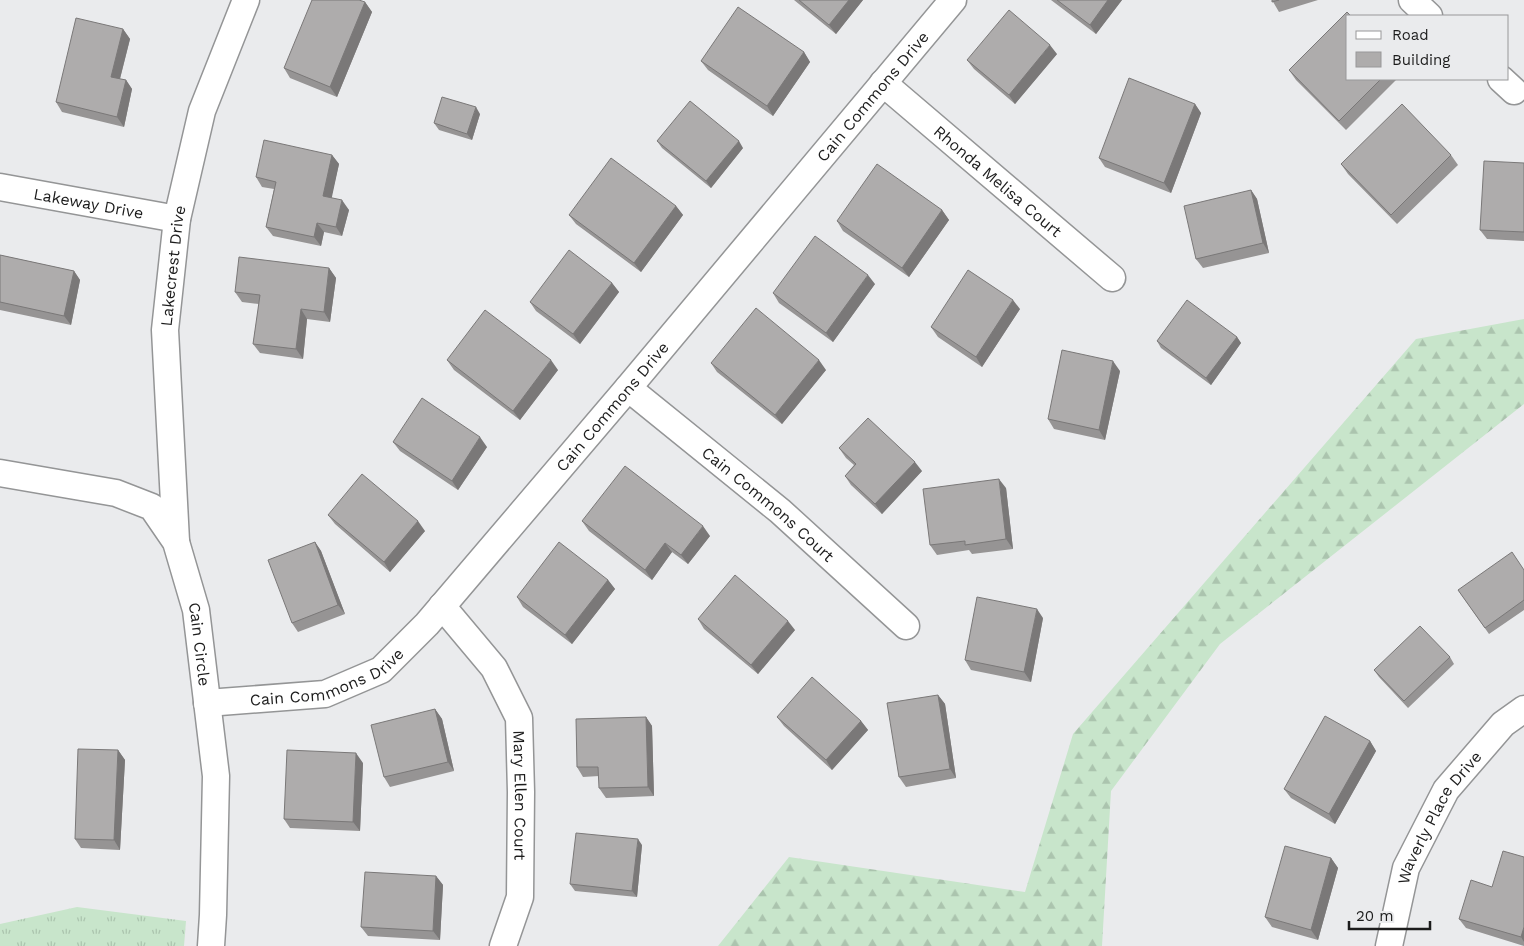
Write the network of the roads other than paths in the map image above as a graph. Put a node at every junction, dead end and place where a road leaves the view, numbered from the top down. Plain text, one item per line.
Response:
1 (246, 0) edge
2 (953, 0) edge
3 (1412, 0) edge
4 (1429, 15) edge
5 (883, 84) junction
6 (0, 187) edge
7 (177, 219) junction
8 (1112, 278) dead end
9 (628, 388) junction
10 (0, 473) edge
11 (176, 542) junction
12 (442, 606) junction
13 (906, 626) dead end
14 (207, 703) junction
15 (1524, 709) edge
16 (210, 946) edge
17 (502, 946) edge
18 (1389, 946) edge

1 - 7 street, Lakecrest Drive
2 - 5 street, Cain Commons Drive
3 - 4 street
5 - 8 street, Rhonda Melisa Court
5 - 9 street, Cain Commons Drive
6 - 7 street, Lakeway Drive
7 - 11 street, Lakecrest Drive
9 - 12 street, Cain Commons Drive
9 - 13 street, Cain Commons Court
10 - 11 street, Cain Circle
11 - 14 street, Cain Circle
12 - 14 street, Cain Commons Drive
12 - 17 street, Mary Ellen Court
14 - 16 street, Cain Circle
15 - 18 street, Waverly Place Drive

